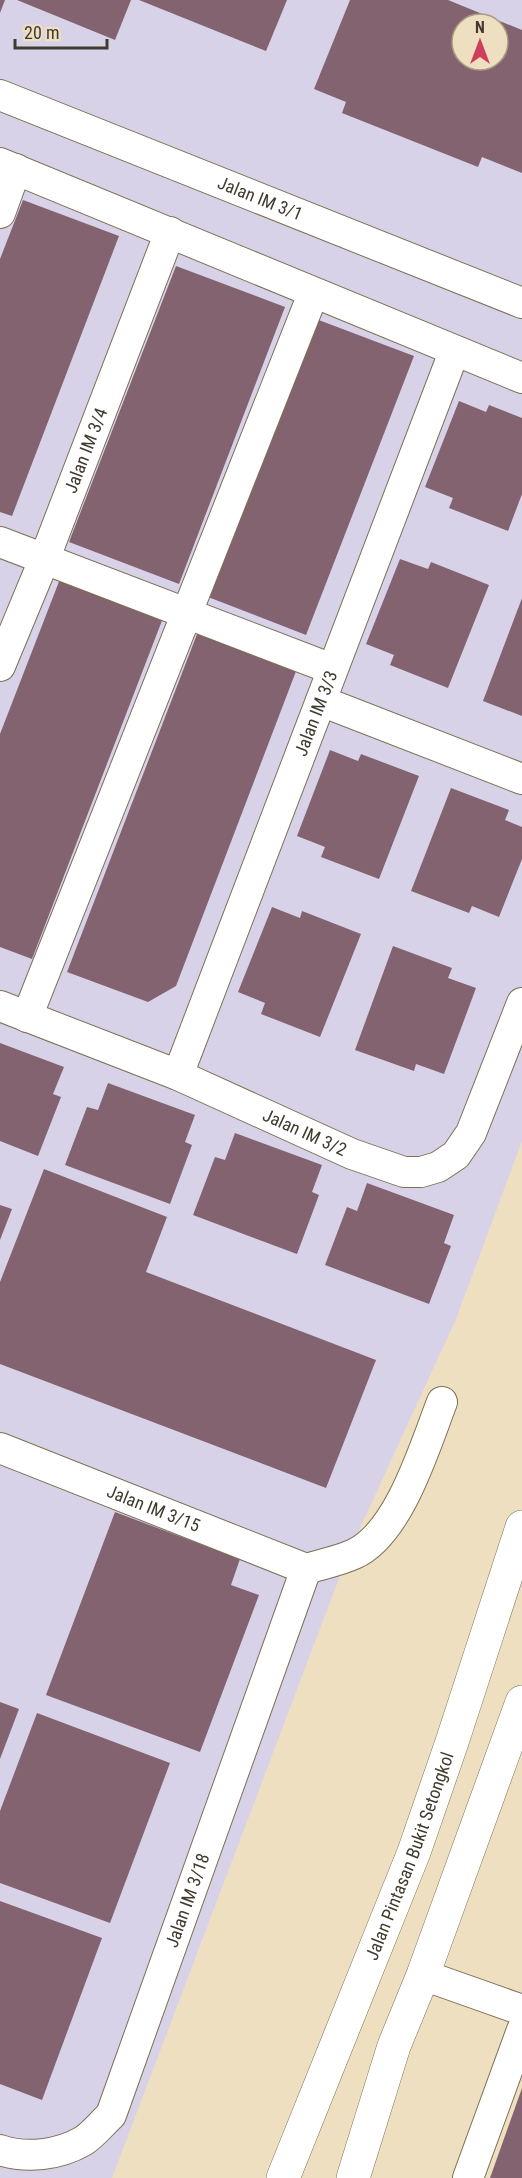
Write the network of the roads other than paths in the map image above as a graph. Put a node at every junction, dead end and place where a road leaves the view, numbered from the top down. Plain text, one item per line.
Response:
1 (0, 95) edge
2 (8, 166) edge
3 (0, 213) edge
4 (170, 232) junction
5 (313, 294) junction
6 (522, 303) edge
7 (454, 352) junction
8 (522, 378) edge
9 (0, 542) edge
10 (44, 560) junction
11 (185, 613) junction
12 (0, 666) edge
13 (332, 669) junction
14 (321, 701) junction
15 (522, 779) edge
16 (522, 1003) edge
17 (0, 1006) edge
18 (27, 1017) junction
19 (178, 1075) junction
20 (442, 1402) dead end
21 (0, 1448) edge
22 (522, 1527) edge
23 (306, 1569) junction
24 (522, 1702) edge
25 (423, 1975) junction
26 (522, 2010) edge
27 (522, 2030) edge
28 (0, 2150) edge
29 (283, 2178) edge
30 (353, 2178) edge
31 (468, 2178) edge

1 - 6 street, Jalan IM 3/1
2 - 3 street
2 - 4 street
4 - 5 street
4 - 10 street, Jalan IM 3/4
5 - 7 street
5 - 11 street
7 - 8 street
7 - 13 street, Jalan IM 3/3
9 - 10 street
10 - 11 street
10 - 12 street, Jalan IM 3/4
11 - 13 street
11 - 18 street
13 - 14 street, Jalan IM 3/3
14 - 15 street
14 - 19 street, Jalan IM 3/3
16 - 19 street, Jalan IM 3/2
17 - 18 street, Jalan IM 3/2
18 - 19 street, Jalan IM 3/2
20 - 23 street
21 - 23 street, Jalan IM 3/15
22 - 29 main road, Jalan Pintasan Bukit Setongkol
23 - 28 street, Jalan IM 3/18
24 - 25 main road
25 - 26 street
25 - 30 main road
27 - 31 street

